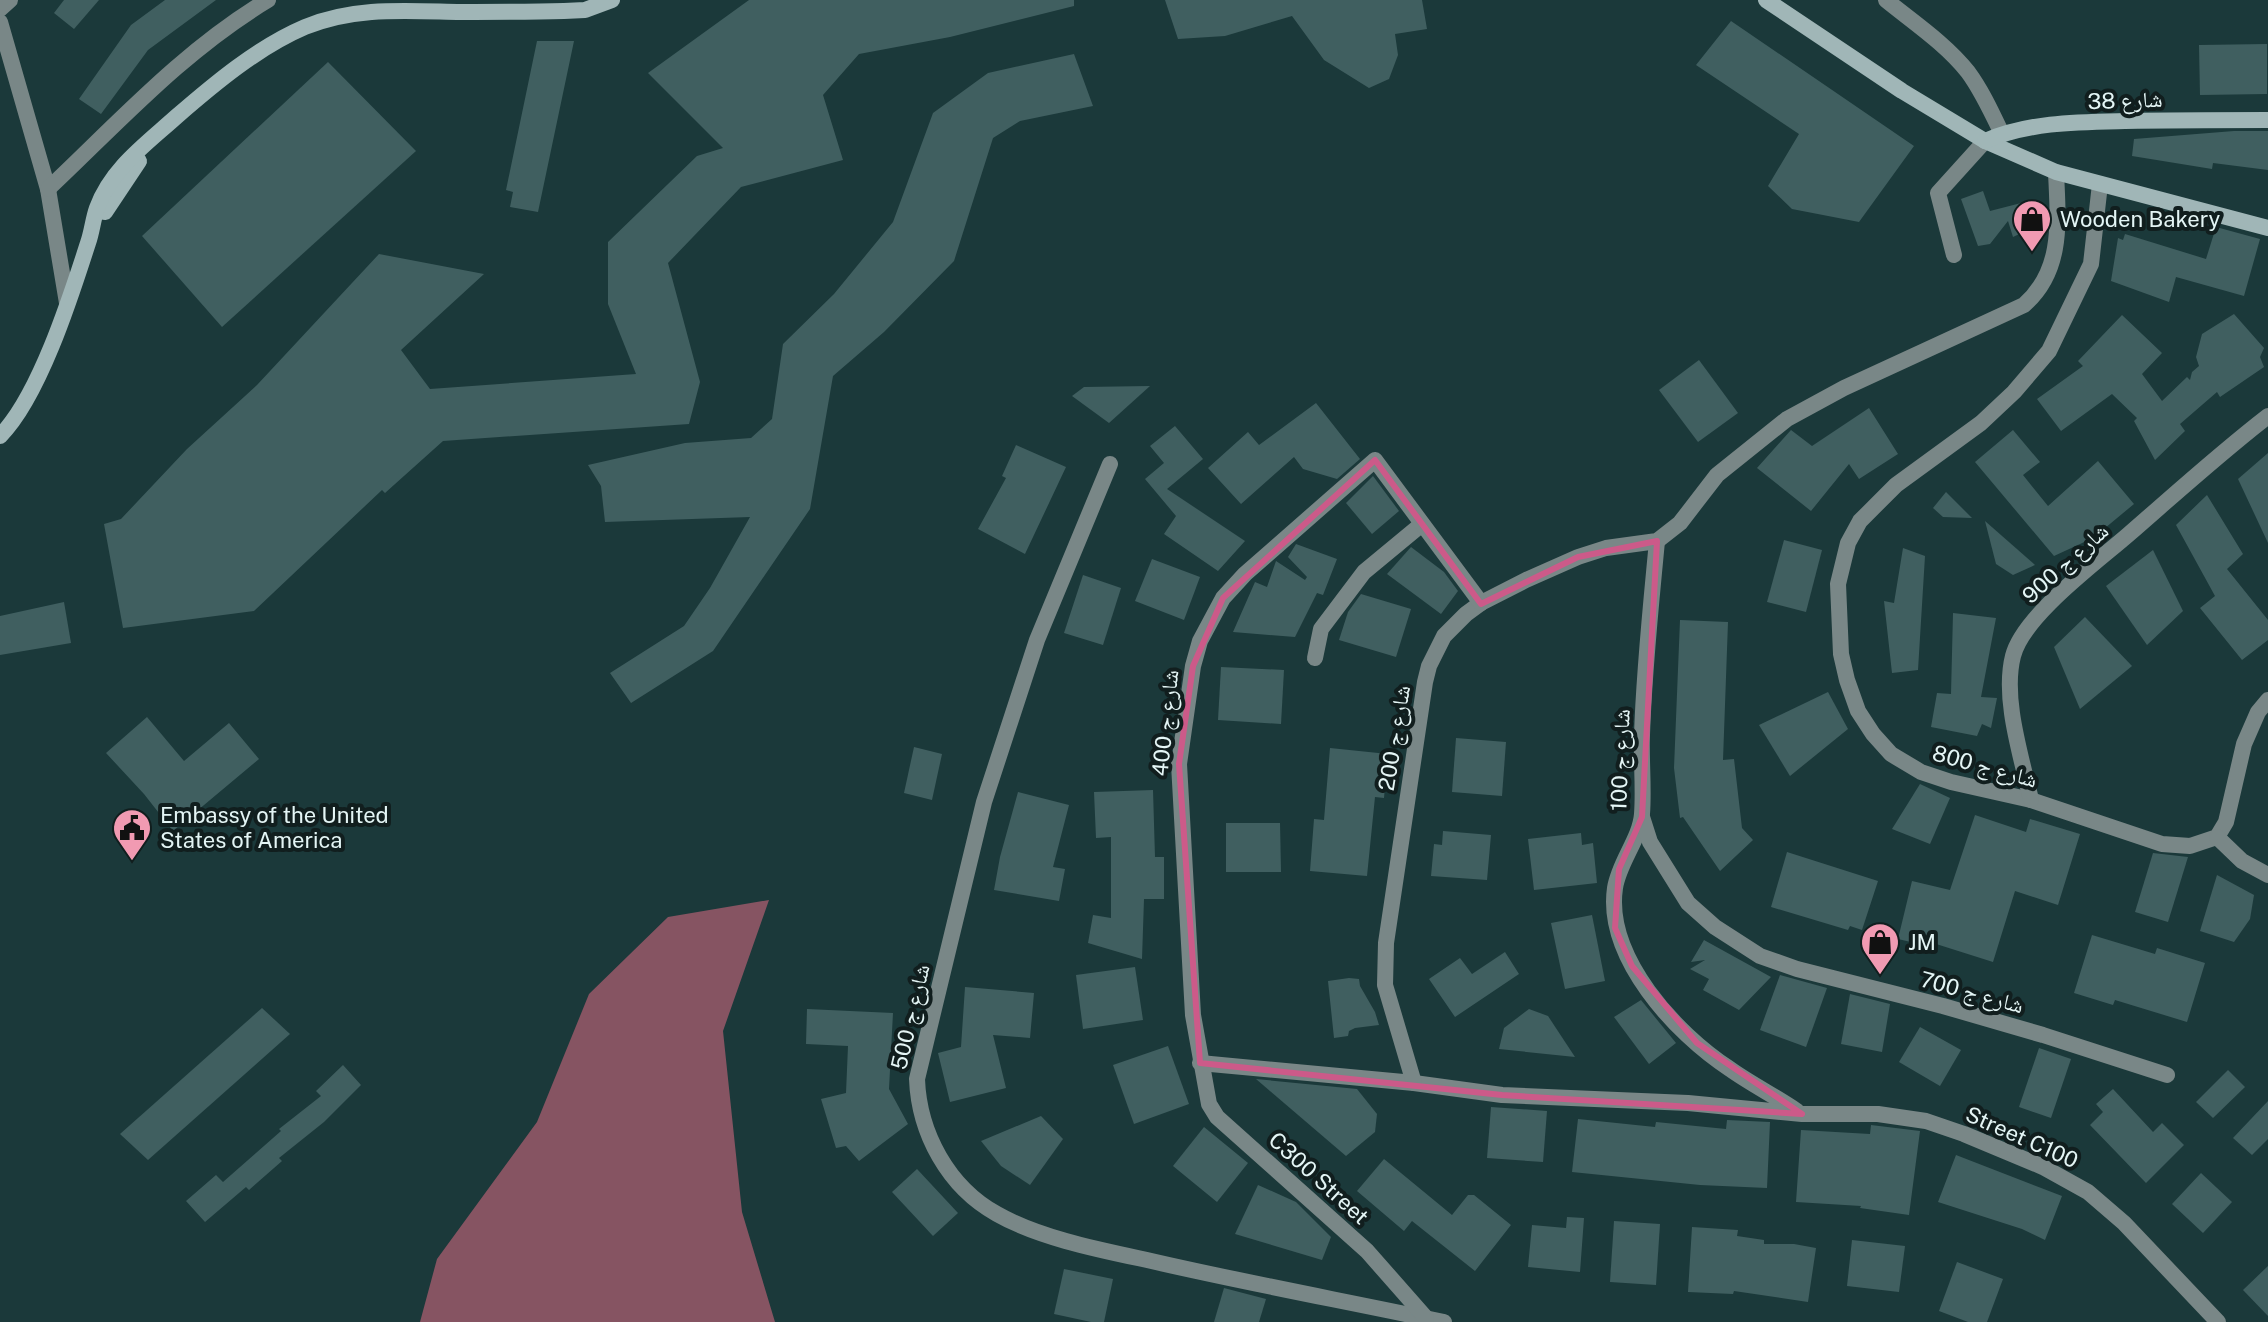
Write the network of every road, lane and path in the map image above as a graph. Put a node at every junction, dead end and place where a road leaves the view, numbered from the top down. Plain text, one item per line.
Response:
1 (10, 0) edge
2 (268, 0) edge
3 (612, 0) edge
4 (1766, 0) edge
5 (1886, 0) edge
6 (589, 5) edge
7 (0, 9) edge
8 (0, 22) edge
9 (2268, 120) edge
10 (2002, 134) junction
11 (1985, 141) junction
12 (2056, 172) junction
13 (2100, 184) junction
14 (48, 189) junction
15 (2268, 228) edge
16 (1954, 255) dead end
17 (67, 303) junction
18 (2268, 416) edge
19 (0, 436) edge
20 (1110, 464) dead end
21 (1422, 524) junction
22 (1657, 541) junction
23 (1481, 603) junction
24 (1315, 658) dead end
25 (2268, 700) edge
26 (2031, 800) junction
27 (1642, 817) junction
28 (2217, 837) junction
29 (2268, 875) edge
30 (1200, 1063) junction
31 (2167, 1075) dead end
32 (1414, 1083) junction
33 (1802, 1114) junction
34 (1426, 1318) junction
35 (1444, 1322) edge
36 (2218, 1322) edge

1 - 7 street
2 - 14 street
3 - 6 street
4 - 11 street
5 - 10 street
6 - 17 street
8 - 14 street
9 - 10 street, شارع 38
10 - 11 street, شارع 38
11 - 12 street
11 - 16 street
12 - 13 street
12 - 22 street
13 - 15 street
13 - 26 street, شارع ج 800
14 - 17 street
17 - 19 street
18 - 26 street, شارع ج 900
20 - 34 street, شارع ج 500
21 - 23 street
21 - 24 street
21 - 30 street, شارع ج 400
22 - 23 street, شارع ج 200
22 - 27 street, شارع ج 100
23 - 32 street, شارع ج 200
25 - 28 street
26 - 28 street, شارع ج 800
27 - 31 street, شارع ج 700
27 - 33 street, شارع ج 100
28 - 29 street
30 - 32 street
30 - 34 street, C300 Street
32 - 33 street
33 - 36 street, Street C100
34 - 35 street, شارع ج 500

